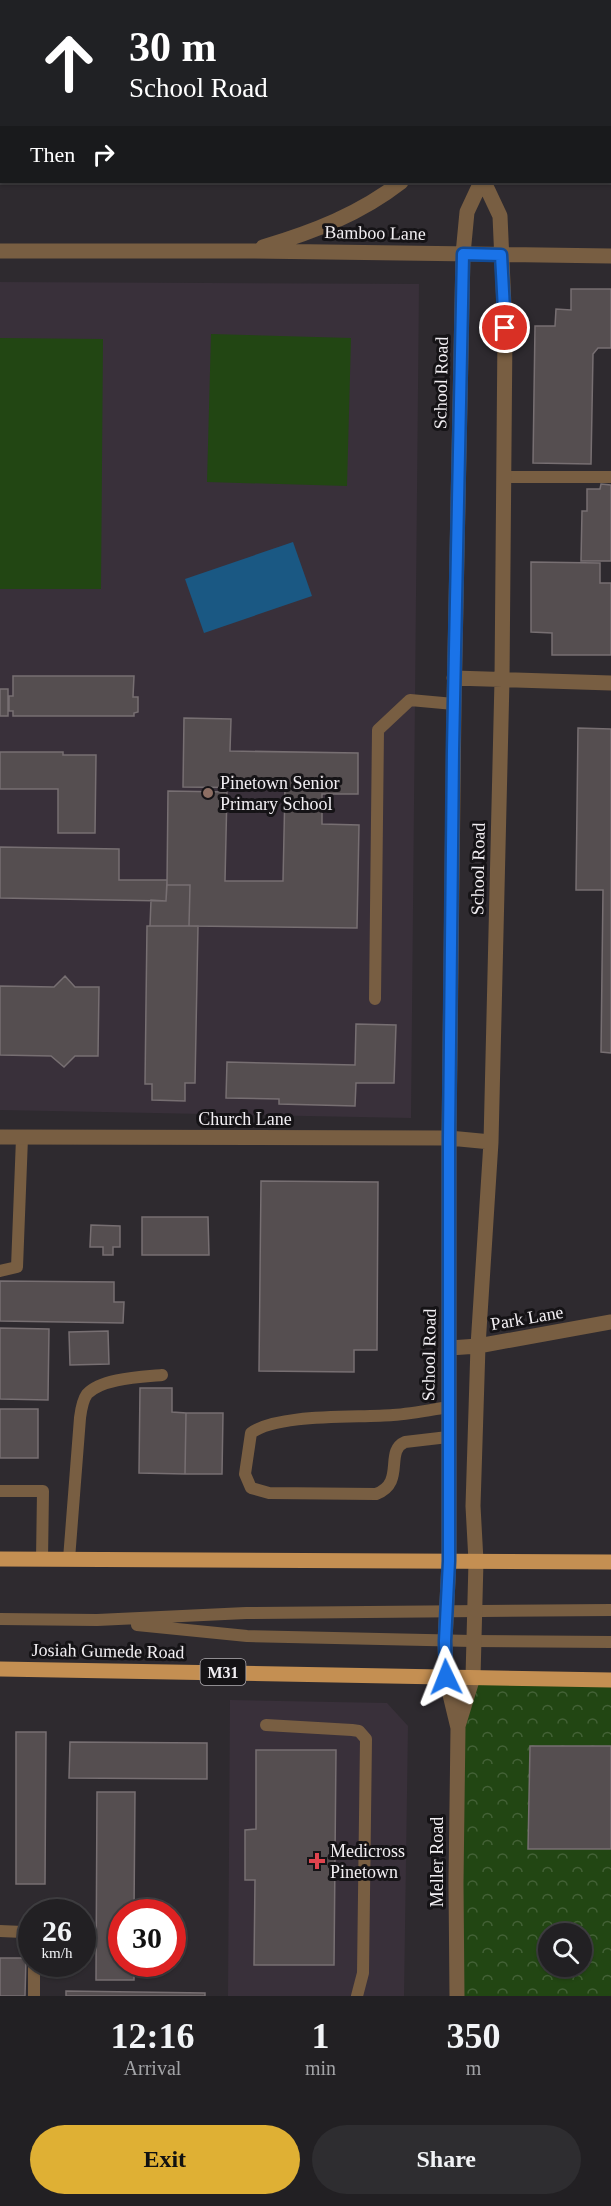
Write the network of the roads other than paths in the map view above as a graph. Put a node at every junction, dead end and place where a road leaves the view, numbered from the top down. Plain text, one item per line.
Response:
1 (400, 183) edge
2 (482, 183) edge
3 (484, 183) edge
4 (0, 250) edge
5 (249, 251) junction
6 (463, 254) junction
7 (501, 255) junction
8 (611, 256) edge
9 (504, 477) junction
10 (611, 477) edge
11 (454, 678) junction
12 (502, 680) junction
13 (611, 683) edge
14 (454, 704) junction
15 (375, 999) dead end
16 (0, 1137) edge
17 (22, 1137) junction
18 (449, 1138) junction
19 (491, 1142) junction
20 (0, 1271) edge
21 (611, 1322) edge
22 (478, 1346) junction
23 (450, 1348) junction
24 (162, 1375) dead end
25 (448, 1407) junction
26 (448, 1437) junction
27 (0, 1491) edge
28 (0, 1559) edge
29 (69, 1559) junction
30 (42, 1560) junction
31 (449, 1561) junction
32 (476, 1561) junction
33 (611, 1562) edge
34 (446, 1610) junction
35 (473, 1610) junction
36 (611, 1610) edge
37 (0, 1619) edge
38 (97, 1620) junction
39 (445, 1641) junction
40 (472, 1641) junction
41 (611, 1642) edge
42 (0, 1669) edge
43 (446, 1677) junction
44 (473, 1677) junction
45 (611, 1680) edge
46 (266, 1725) dead end
47 (458, 1728) junction
48 (0, 1931) edge
49 (18, 1932) edge
50 (34, 1977) edge
51 (34, 1996) edge
52 (357, 1996) edge
53 (457, 1996) edge

1 - 5 street, Bamboo Lane
2 - 6 street, School Road
3 - 7 street, School Road
4 - 5 street, Bamboo Lane
5 - 6 street, Bamboo Lane
6 - 7 street, Bamboo Lane
6 - 11 street, School Road
7 - 8 street, Bamboo Lane
7 - 9 street, School Road
9 - 10 lane
9 - 12 street, School Road
11 - 12 street
11 - 14 street, School Road
12 - 13 street
12 - 19 street, School Road
14 - 15 lane
14 - 18 street, School Road
16 - 17 street, Church Lane
17 - 18 street, Church Lane
17 - 20 lane
18 - 19 street, Church Lane
18 - 23 street, School Road
19 - 22 street, School Road
21 - 22 street, Park Lane
22 - 23 street, Park Lane
22 - 32 street, School Road
23 - 25 street, School Road
24 - 29 lane
25 - 26 street, School Road
25 - 26 lane
26 - 31 street, School Road
27 - 30 lane
28 - 30 main road
29 - 30 main road
29 - 31 main road
31 - 32 main road
31 - 34 street, School Road
32 - 33 main road
32 - 35 street, School Road
34 - 35 lane
34 - 38 lane
34 - 39 street, Meller Road
35 - 36 lane
35 - 40 street, Meller Road
37 - 38 lane
38 - 39 lane
39 - 40 lane
39 - 43 street, Meller Road
40 - 41 lane
40 - 44 street, Meller Road
42 - 43 main road, Josiah Gumede Road / M31
43 - 44 main road, Josiah Gumede Road / M31
43 - 47 street, Meller Road
44 - 45 main road, Josiah Gumede Road / M31
44 - 47 street, Meller Road
46 - 52 lane
47 - 53 street, Meller Road
48 - 49 lane
50 - 51 lane

